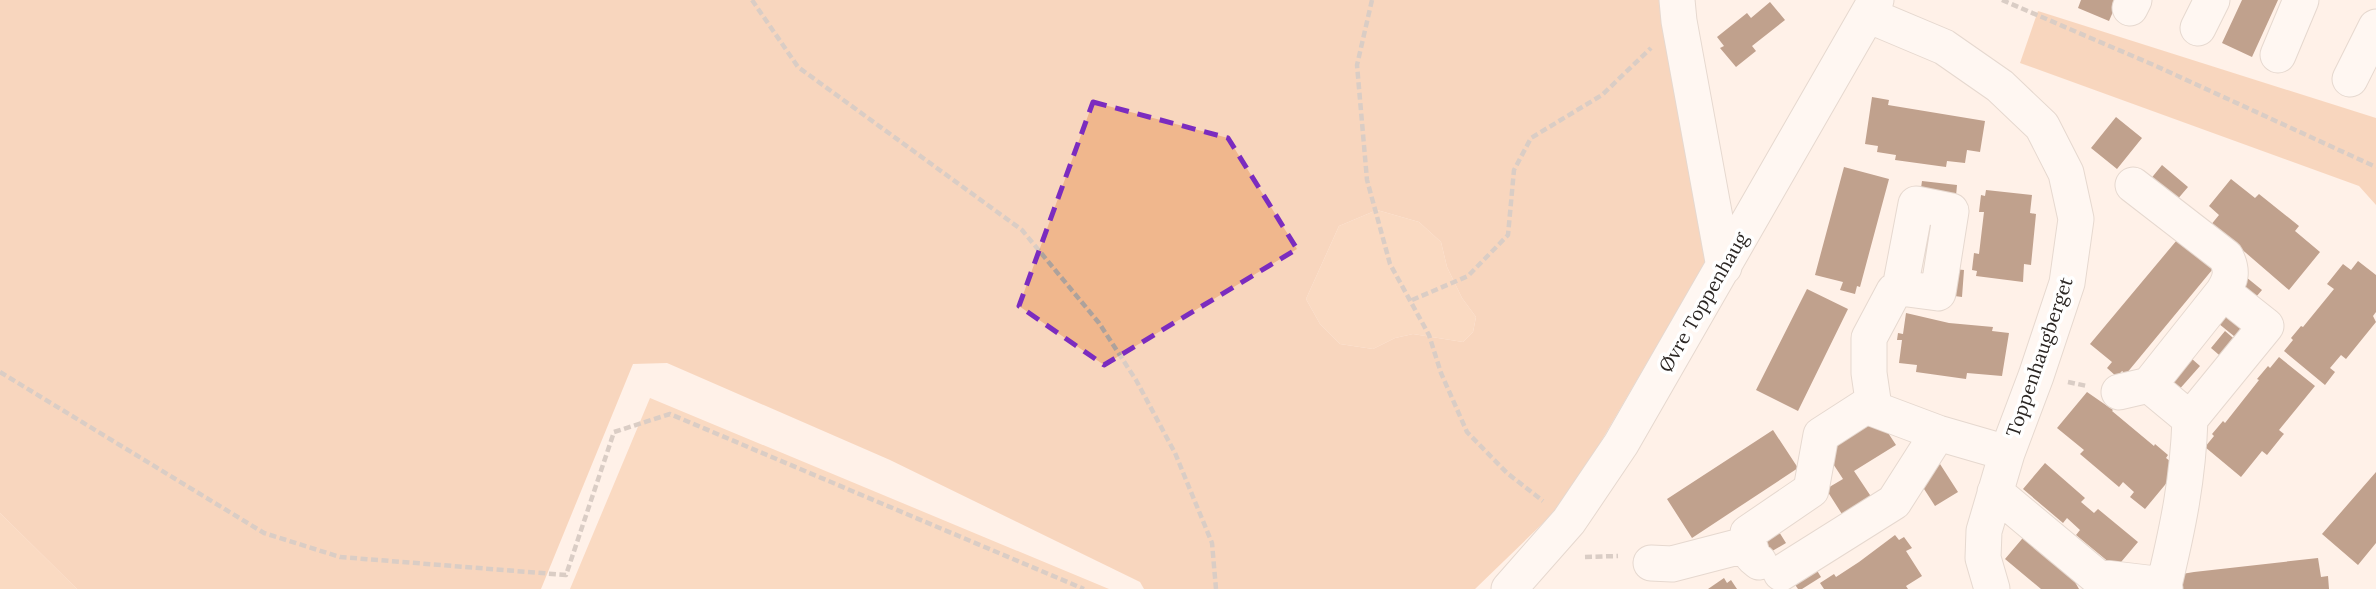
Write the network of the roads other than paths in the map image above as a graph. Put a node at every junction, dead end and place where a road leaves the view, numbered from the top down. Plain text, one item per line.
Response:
1 (2301, 0) edge
2 (1872, 8) edge
3 (1678, 10) edge
4 (2376, 27) edge
5 (2278, 55) dead end
6 (2350, 79) dead end
7 (2133, 185) dead end
8 (1724, 267) junction
9 (1900, 288) dead end
10 (2223, 292) junction
11 (1874, 407) junction
12 (2190, 419) junction
13 (1938, 433) junction
14 (2007, 453) junction
15 (1995, 492) junction
16 (1749, 544) junction
17 (1651, 563) road end
18 (1787, 581) edge
19 (2098, 583) edge
20 (2164, 587) edge
21 (1509, 589) edge
22 (1992, 589) edge

1 - 5 street
2 - 8 street, Øvre Toppenhaug
2 - 14 street, Toppenhaugberget
3 - 8 street
4 - 6 street
7 - 10 street
8 - 21 street, Øvre Toppenhaug
9 - 11 street
10 - 12 street
10 - 12 street
11 - 13 street
11 - 16 street
12 - 20 street
13 - 14 street
13 - 18 street
14 - 15 street, Toppenhaugberget
15 - 19 street
15 - 22 street, Toppenhaugberget
16 - 17 street
16 - 18 street
19 - 20 street

